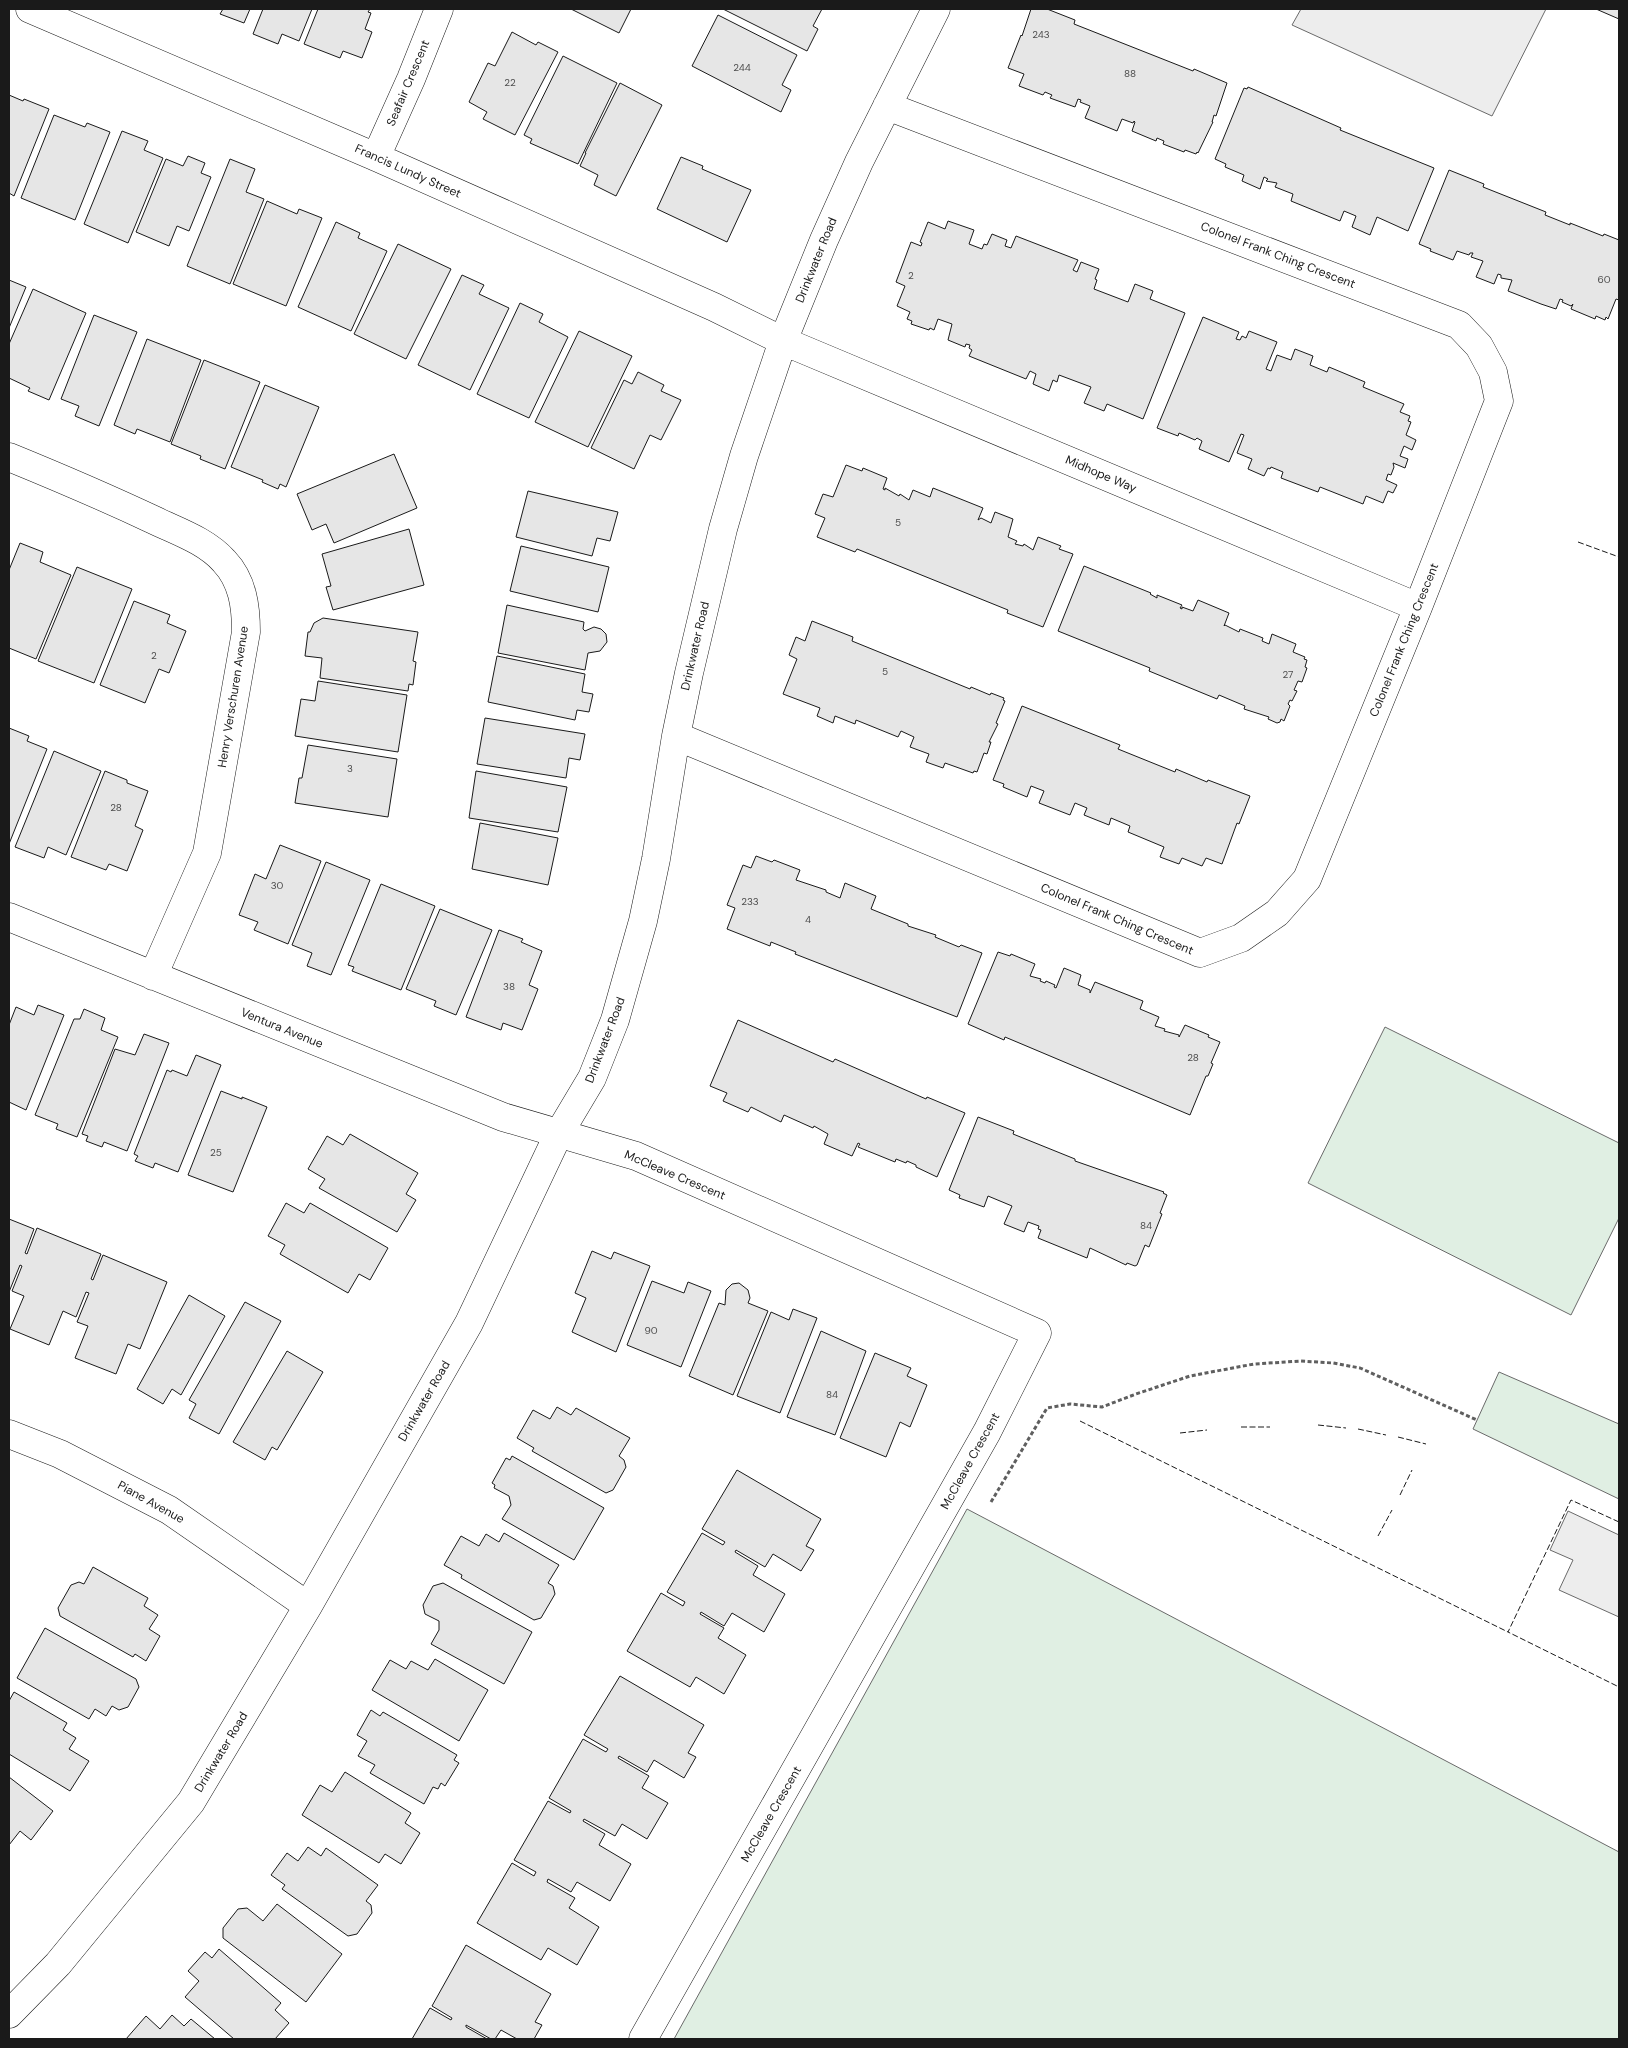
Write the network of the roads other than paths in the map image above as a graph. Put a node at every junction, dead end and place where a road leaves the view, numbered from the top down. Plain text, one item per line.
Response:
1 (30, 9) edge
2 (439, 9) edge
3 (936, 9) edge
4 (887, 106) junction
5 (376, 157) junction
6 (783, 341) junction
7 (9, 457) edge
8 (1418, 607) junction
9 (676, 736) junction
10 (9, 917) edge
11 (153, 976) junction
12 (558, 1134) junction
13 (9, 1434) edge
14 (308, 1606) junction
15 (9, 2014) edge
16 (643, 2039) edge

1 - 5 street, Francis Lundy Street
2 - 5 street, Seafair Crescent
3 - 4 street, Drinkwater Road
4 - 6 street, Drinkwater Road
4 - 8 street, Colonel Frank Ching Crescent
5 - 6 street, Francis Lundy Street
6 - 8 street, Midhope Way
6 - 9 street, Drinkwater Road
7 - 11 street, Henry Verschuren Avenue
8 - 9 street, Colonel Frank Ching Crescent
9 - 12 street, Drinkwater Road
10 - 11 street, Ventura Avenue
11 - 12 street, Ventura Avenue
12 - 14 street, Drinkwater Road
12 - 16 street, McCleave Crescent
13 - 14 street, Piane Avenue
14 - 15 street, Drinkwater Road

